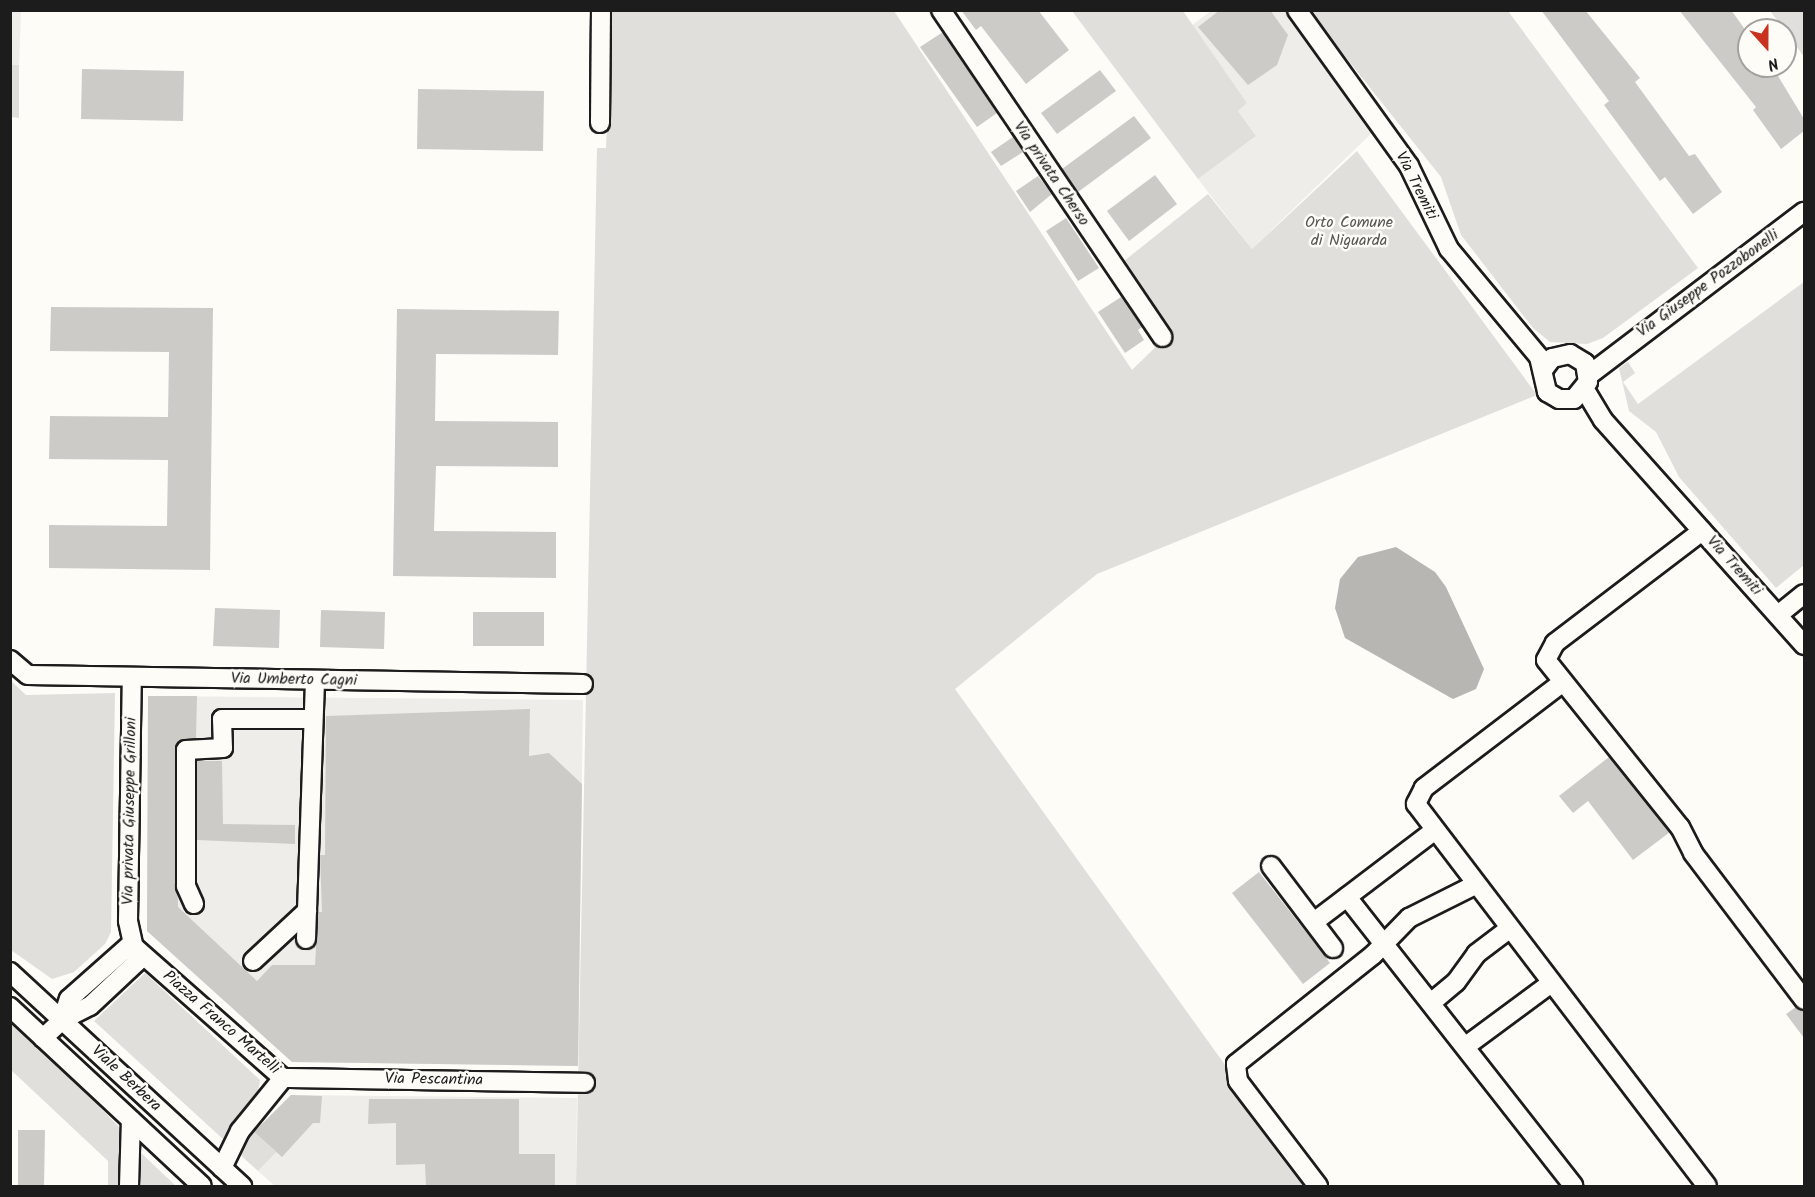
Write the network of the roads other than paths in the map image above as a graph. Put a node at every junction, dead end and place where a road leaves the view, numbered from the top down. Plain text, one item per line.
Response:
1 (601, 10) edge
2 (941, 10) edge
3 (1297, 10) edge
4 (600, 123) dead end
5 (1804, 212) edge
6 (1162, 337) dead end
7 (1545, 362) junction
8 (1585, 386) junction
9 (1702, 531) junction
10 (1804, 594) edge
11 (1778, 615) junction
12 (1804, 645) edge
13 (10, 660) edge
14 (132, 677) junction
15 (315, 680) junction
16 (1563, 682) junction
17 (583, 684) dead end
18 (313, 719) junction
19 (1434, 831) junction
20 (1271, 866) dead end
21 (1475, 885) junction
22 (1347, 897) junction
23 (194, 904) dead end
24 (307, 911) junction
25 (1314, 922) junction
26 (1509, 929) junction
27 (306, 939) dead end
28 (131, 944) junction
29 (1384, 944) junction
30 (1333, 948) dead end
31 (253, 961) dead end
32 (13, 980) edge
33 (1551, 983) junction
34 (1804, 1000) edge
35 (1432, 1002) junction
36 (10, 1007) edge
37 (62, 1020) junction
38 (43, 1038) junction
39 (1466, 1046) junction
40 (283, 1078) junction
41 (585, 1083) dead end
42 (131, 1120) junction
43 (222, 1168) junction
44 (129, 1186) edge
45 (202, 1186) edge
46 (242, 1186) edge
47 (1318, 1186) edge
48 (1574, 1186) edge
49 (1707, 1186) edge

1 - 4 street
2 - 6 street, Via privata Cherso
3 - 7 street, Via Tremiti
5 - 8 street, Via Giuseppe Pozzobonelli
7 - 8 street
7 - 8 street, Via Tremiti
8 - 9 street, Via Tremiti
9 - 11 street, Via Tremiti
9 - 16 street
10 - 11 street
11 - 12 street, Via Tremiti
13 - 14 street, Via Umberto Cagni
14 - 15 street, Via Umberto Cagni
14 - 28 street, Via privata Giuseppe Grilloni
15 - 17 street, Via Umberto Cagni
15 - 18 street
16 - 19 street
16 - 34 street
18 - 23 street
18 - 24 street
19 - 21 street
19 - 22 street
20 - 25 street
21 - 26 street
21 - 29 street
22 - 25 street
22 - 29 street
24 - 27 street
24 - 31 street
25 - 30 street
26 - 33 street
26 - 35 street
28 - 37 street
28 - 40 street, Piazza Franco Martelli
29 - 35 street
29 - 47 street
32 - 37 street, Viale Berbera
33 - 39 street
33 - 49 street
35 - 39 street
36 - 38 street, Viale Berbera
37 - 38 street
37 - 43 street, Viale Berbera
38 - 42 street, Viale Berbera
39 - 48 street
40 - 41 street, Via Pescantina
40 - 43 street, Piazza Franco Martelli
42 - 44 street
42 - 45 street, Viale Berbera
43 - 46 street, Viale Berbera

